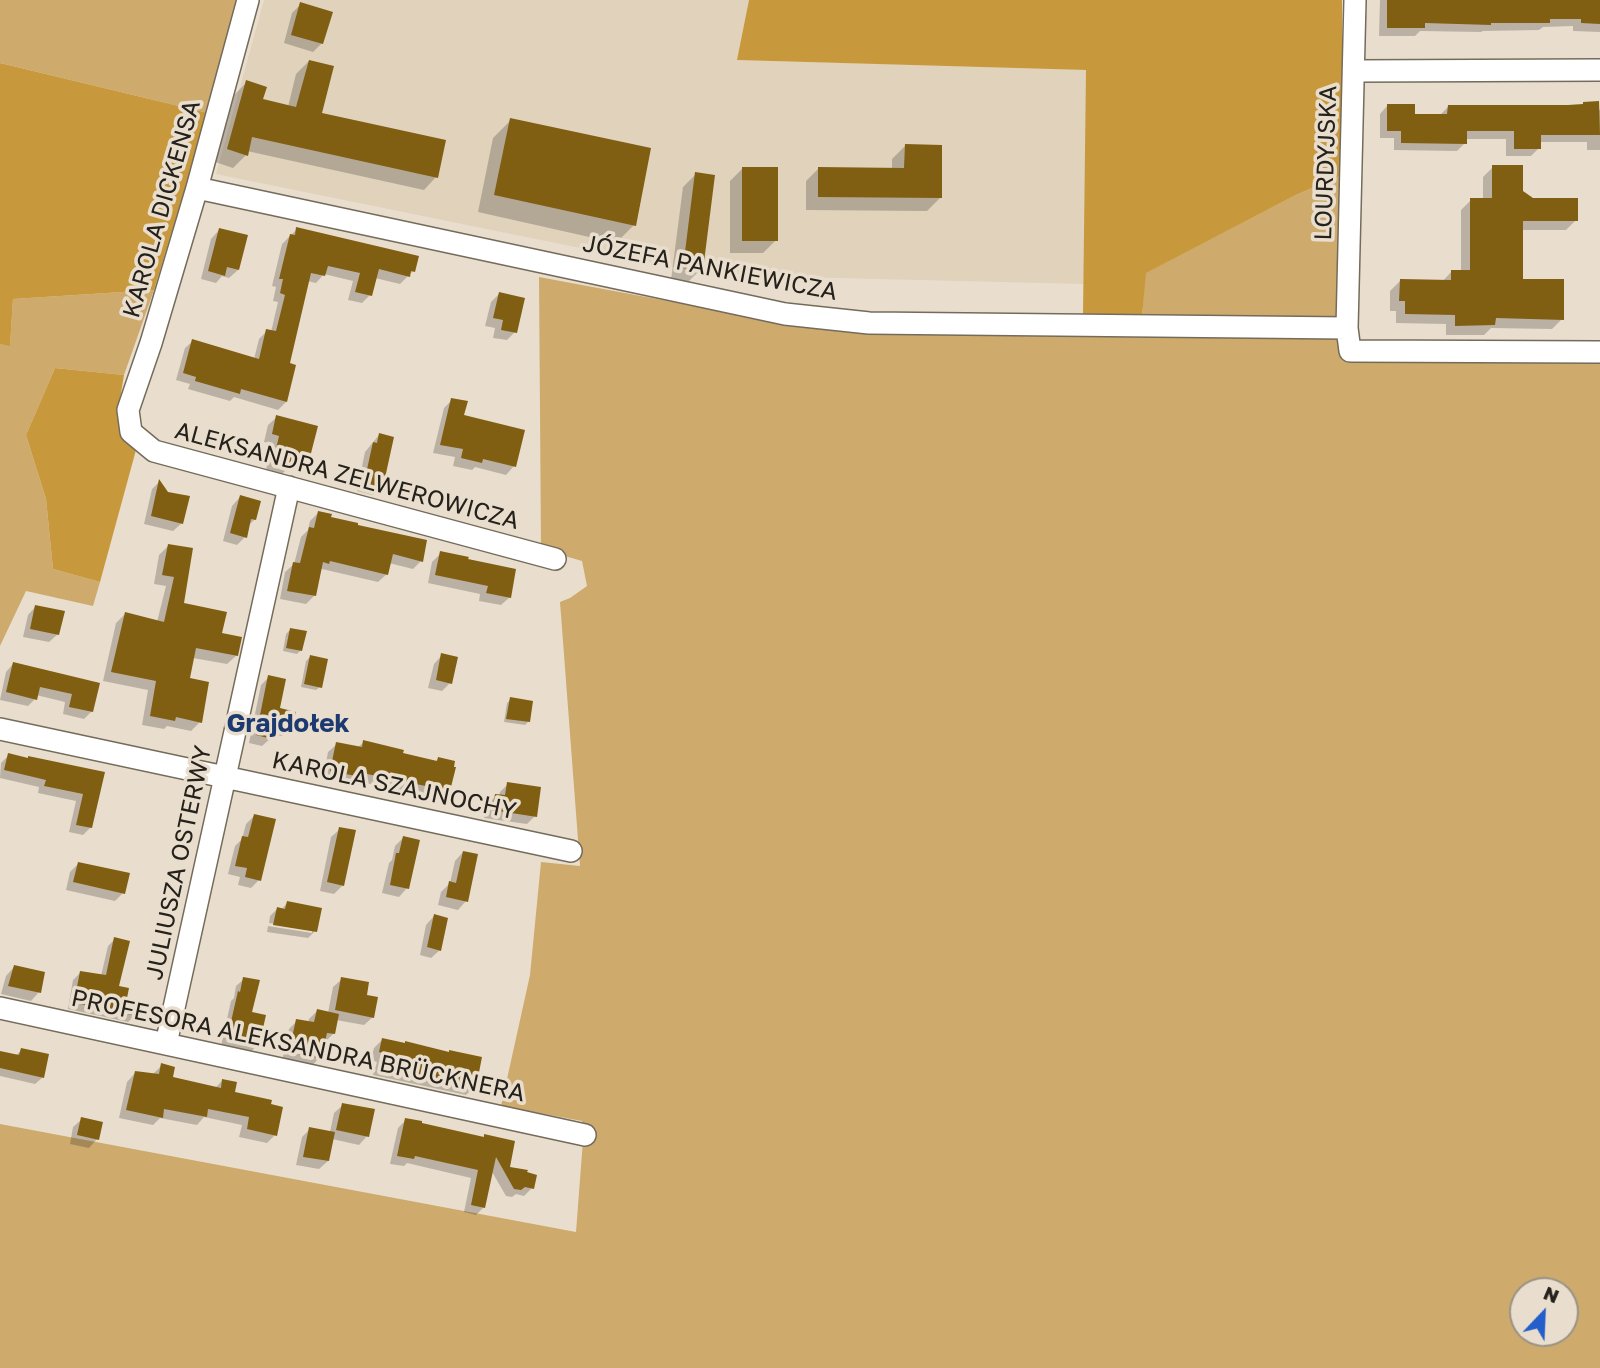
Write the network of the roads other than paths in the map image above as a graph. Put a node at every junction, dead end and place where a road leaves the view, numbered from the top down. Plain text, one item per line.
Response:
1 (248, 0) edge
2 (1356, 0) edge
3 (1600, 70) edge
4 (1355, 71) junction
5 (197, 188) junction
6 (1348, 328) junction
7 (1600, 352) edge
8 (131, 432) joint
9 (289, 487) junction
10 (555, 559) dead end
11 (0, 729) edge
12 (225, 777) junction
13 (571, 850) dead end
14 (0, 1008) edge
15 (166, 1044) junction
16 (585, 1135) dead end

1 - 5 street, KAROLA DICKENSA
2 - 4 street, LOURDYJSKA
3 - 4 street
4 - 6 street, LOURDYJSKA
5 - 6 street, JÓZEFA PANKIEWICZA
5 - 8 street, KAROLA DICKENSA
6 - 7 street
8 - 9 street, ALEKSANDRA ZELWEROWICZA
9 - 10 street, ALEKSANDRA ZELWEROWICZA
9 - 12 street, JULIUSZA OSTERWY
11 - 12 street, KAROLA SZAJNOCHY
12 - 13 street, KAROLA SZAJNOCHY
12 - 15 street, JULIUSZA OSTERWY
14 - 15 street, PROFESORA ALEKSANDRA BRÜCKNERA
15 - 16 street, PROFESORA ALEKSANDRA BRÜCKNERA

